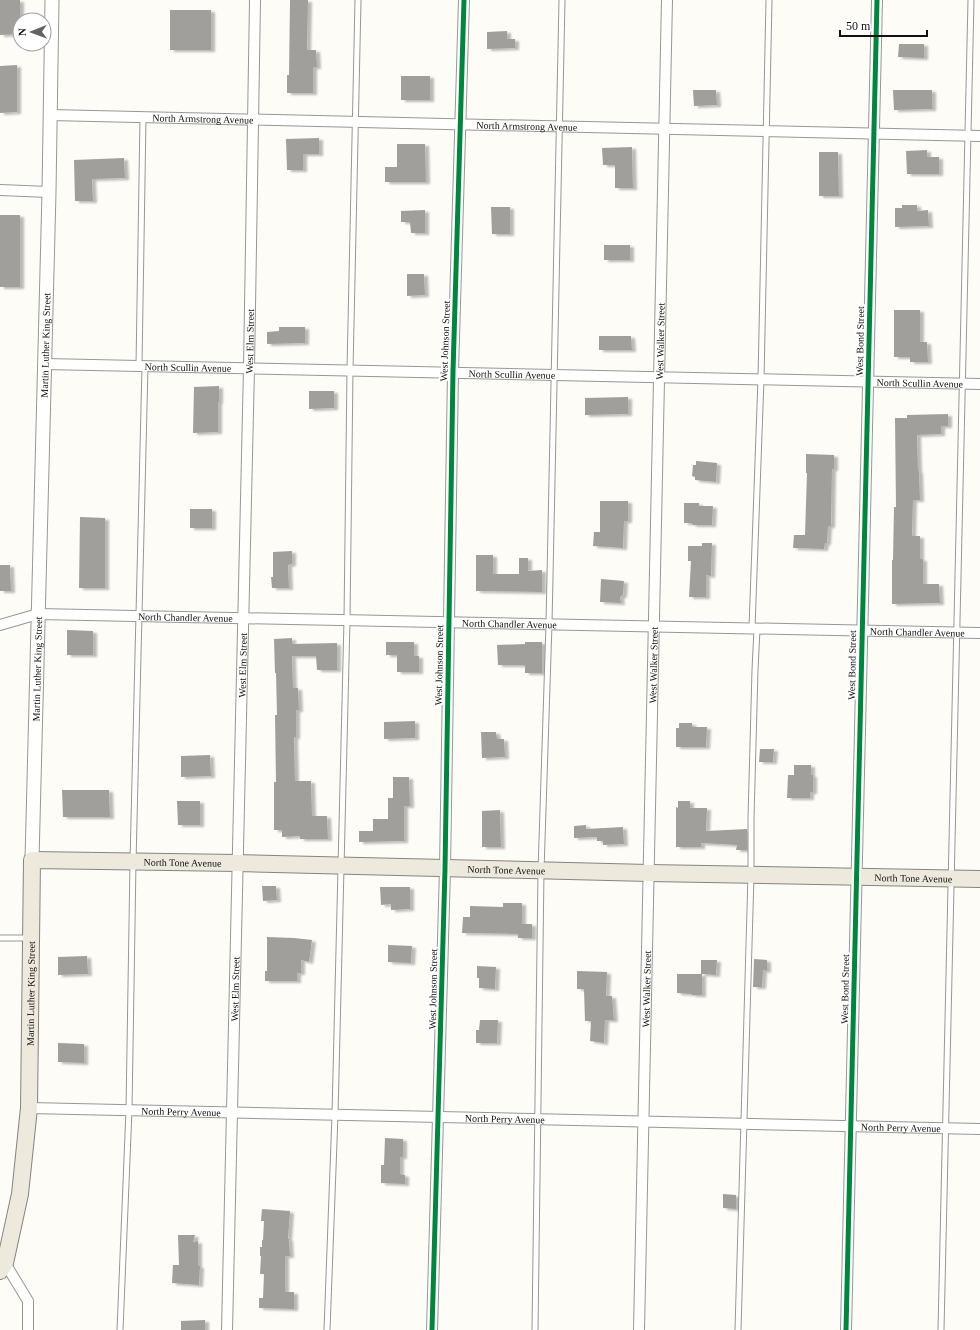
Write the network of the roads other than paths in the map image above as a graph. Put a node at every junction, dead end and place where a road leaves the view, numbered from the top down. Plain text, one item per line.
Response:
1 (52, 0) edge
2 (255, 0) edge
3 (358, 0) edge
4 (464, 0) edge
5 (562, 0) edge
6 (667, 0) edge
7 (769, 0) edge
8 (877, 0) edge
9 (971, 0) edge
10 (50, 115) junction
11 (143, 117) junction
12 (254, 120) junction
13 (355, 122) junction
14 (461, 125) junction
15 (559, 127) junction
16 (665, 129) junction
17 (767, 132) junction
18 (874, 134) junction
19 (968, 136) junction
20 (980, 136) edge
21 (0, 190) edge
22 (49, 192) junction
23 (45, 364) junction
24 (142, 366) junction
25 (249, 368) junction
26 (350, 370) junction
27 (453, 372) junction
28 (554, 375) junction
29 (659, 377) junction
30 (761, 379) junction
31 (868, 381) junction
32 (963, 383) junction
33 (980, 384) edge
34 (38, 614) junction
35 (139, 616) junction
36 (243, 618) junction
37 (347, 620) junction
38 (449, 622) junction
39 (549, 624) junction
40 (0, 625) edge
41 (653, 626) junction
42 (755, 628) junction
43 (862, 631) junction
44 (957, 633) junction
45 (980, 633) edge
46 (32, 860) junction
47 (133, 862) junction
48 (237, 864) junction
49 (341, 866) junction
50 (445, 868) junction
51 (541, 871) junction
52 (649, 874) junction
53 (752, 875) junction
54 (857, 876) junction
55 (952, 878) junction
56 (980, 879) edge
57 (0, 938) edge
58 (31, 938) junction
59 (29, 1108) junction
60 (130, 1110) junction
61 (233, 1113) junction
62 (335, 1115) junction
63 (439, 1117) junction
64 (538, 1119) junction
65 (644, 1121) junction
66 (744, 1124) junction
67 (851, 1126) junction
68 (946, 1128) junction
69 (980, 1129) edge
70 (2, 1267) edge
71 (28, 1330) edge
72 (120, 1330) edge
73 (227, 1330) edge
74 (327, 1330) edge
75 (432, 1330) edge
76 (535, 1330) edge
77 (639, 1330) edge
78 (738, 1330) edge
79 (846, 1330) edge
80 (942, 1330) edge

1 - 10 street, Martin Luther King Street
2 - 12 street, West Elm Street
3 - 13 lane
4 - 14 street, West Johnson Street
5 - 15 lane
6 - 16 street, West Walker Street
7 - 17 lane
8 - 18 street, West Bond Street
9 - 19 lane
10 - 11 street, North Armstrong Avenue
10 - 22 street, Martin Luther King Street
11 - 12 street, North Armstrong Avenue
11 - 24 lane
12 - 13 street, North Armstrong Avenue
12 - 25 street, West Elm Street
13 - 14 street, North Armstrong Avenue
13 - 26 lane
14 - 15 street, North Armstrong Avenue
14 - 27 street, West Johnson Street
15 - 16 street, North Armstrong Avenue
15 - 28 lane
16 - 17 street, North Armstrong Avenue
16 - 29 street, West Walker Street
17 - 18 street, North Armstrong Avenue
17 - 30 lane
18 - 19 street, North Armstrong Avenue
18 - 31 street, West Bond Street
19 - 20 street, North Armstrong Avenue
19 - 32 lane
21 - 22 street
22 - 23 street, Martin Luther King Street
23 - 24 street, North Scullin Avenue
23 - 34 street, Martin Luther King Street
24 - 25 street, North Scullin Avenue
24 - 35 lane
25 - 26 street, North Scullin Avenue
25 - 36 street, West Elm Street
26 - 27 street, North Scullin Avenue
26 - 37 lane
27 - 28 street, North Scullin Avenue
27 - 38 street, West Johnson Street
28 - 29 street, North Scullin Avenue
28 - 39 lane
29 - 30 street, North Scullin Avenue
29 - 41 street, West Walker Street
30 - 31 street, North Scullin Avenue
30 - 42 lane
31 - 32 street, North Scullin Avenue
31 - 43 street, West Bond Street
32 - 33 street, North Scullin Avenue
32 - 44 lane
34 - 35 street, North Chandler Avenue
34 - 40 street, North Chandler Avenue
34 - 46 street, Martin Luther King Street
35 - 36 street, North Chandler Avenue
35 - 47 lane
36 - 37 street, North Chandler Avenue
36 - 48 street, West Elm Street
37 - 38 street, North Chandler Avenue
37 - 49 lane
38 - 39 street, North Chandler Avenue
38 - 50 street, West Johnson Street
39 - 41 street, North Chandler Avenue
39 - 51 lane
41 - 42 street, North Chandler Avenue
41 - 52 street, West Walker Street
42 - 43 street, North Chandler Avenue
42 - 53 lane
43 - 44 street, North Chandler Avenue
43 - 54 street, West Bond Street
44 - 45 street, North Chandler Avenue
44 - 55 lane
46 - 47 main road, North Tone Avenue
46 - 58 main road, Martin Luther King Street
47 - 48 main road, North Tone Avenue
47 - 60 lane
48 - 49 main road, North Tone Avenue
48 - 61 street, West Elm Street
49 - 50 main road, North Tone Avenue
49 - 62 lane
50 - 51 main road, North Tone Avenue
50 - 63 street, West Johnson Street
51 - 52 main road, North Tone Avenue
51 - 64 lane
52 - 53 main road, North Tone Avenue
52 - 65 street, West Walker Street
53 - 54 main road, North Tone Avenue
53 - 66 lane
54 - 55 main road, North Tone Avenue
54 - 67 street, West Bond Street
55 - 56 main road, North Tone Avenue
55 - 68 lane
57 - 58 lane
58 - 59 main road, Martin Luther King Street
59 - 60 street, North Perry Avenue
59 - 70 main road, Martin Luther King Street
60 - 61 street, North Perry Avenue
60 - 72 lane
61 - 62 street, North Perry Avenue
61 - 73 street, West Elm Street
62 - 63 street, North Perry Avenue
62 - 74 lane
63 - 64 street, North Perry Avenue
63 - 75 street, West Johnson Street
64 - 65 street, North Perry Avenue
64 - 76 lane
65 - 66 street, North Perry Avenue
65 - 77 street, West Walker Street
66 - 67 street, North Perry Avenue
66 - 78 lane
67 - 68 street, North Perry Avenue
67 - 79 street, West Bond Street
68 - 69 street, North Perry Avenue
68 - 80 lane
70 - 71 street, Martin Luther King Street

